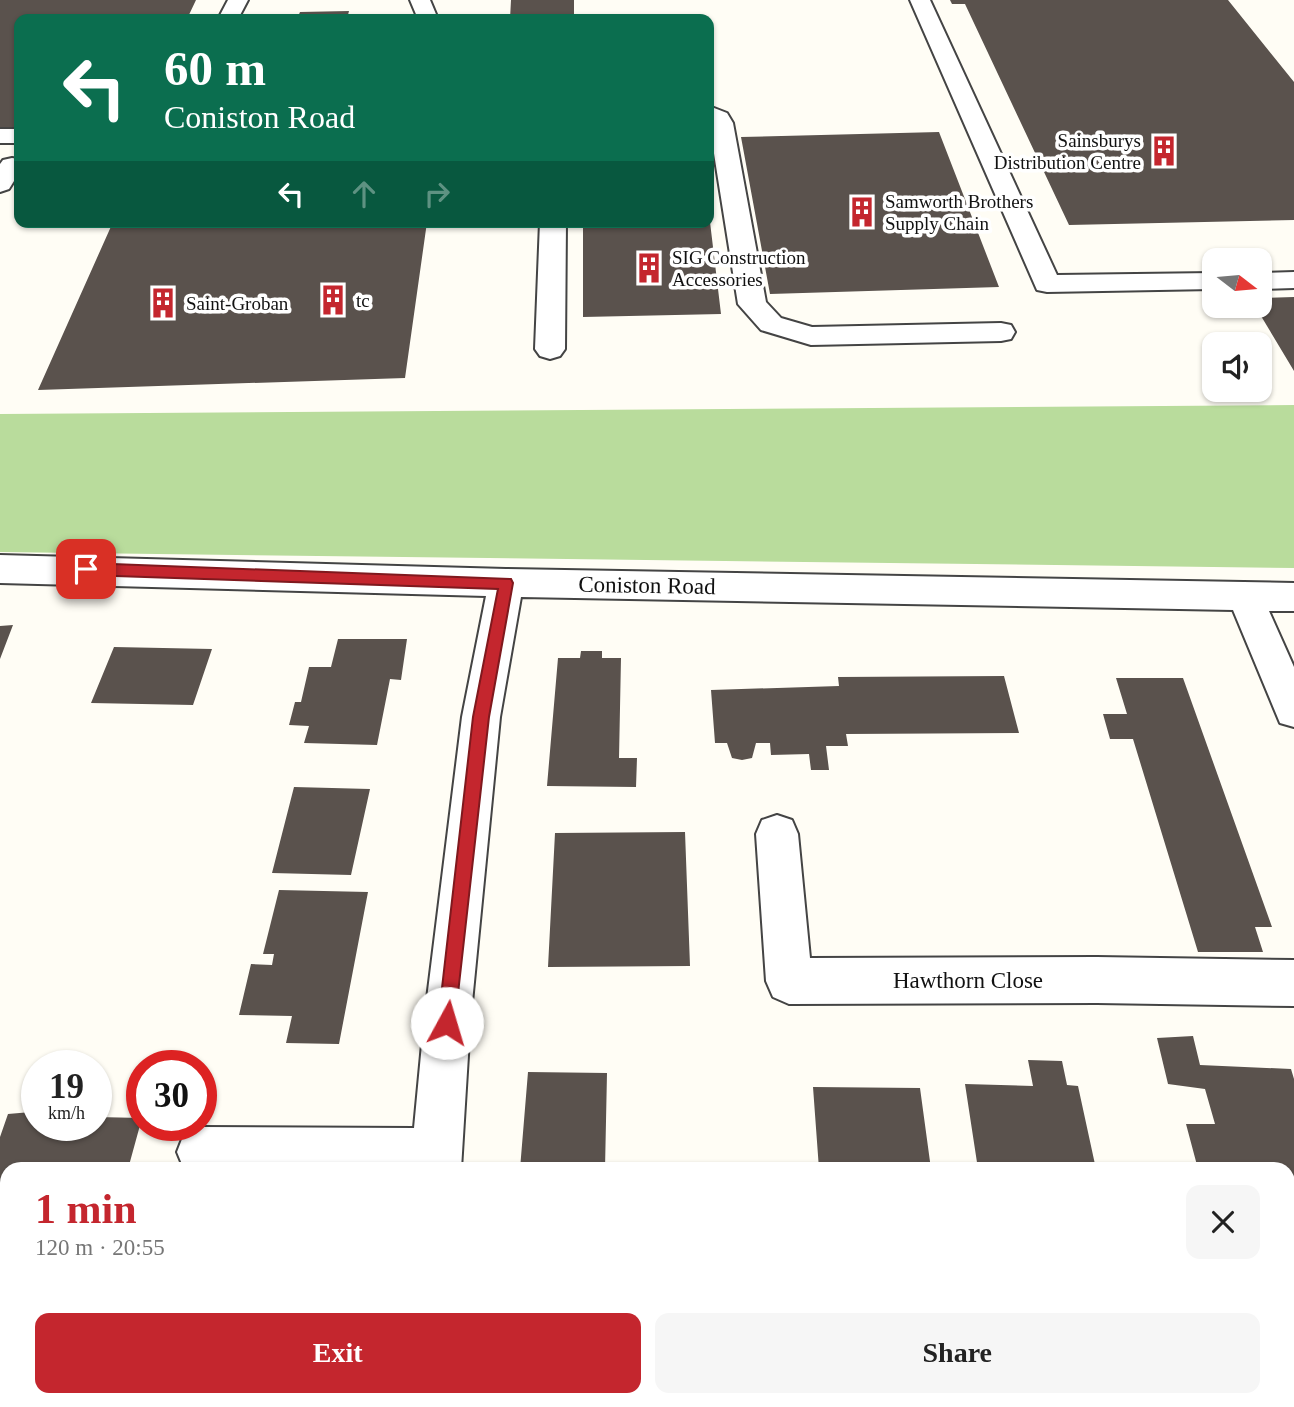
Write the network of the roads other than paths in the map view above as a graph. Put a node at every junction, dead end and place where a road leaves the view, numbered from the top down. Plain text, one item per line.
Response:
1 (920, 0) edge
2 (714, 116) edge
3 (553, 228) edge
4 (1294, 280) edge
5 (1202, 281) edge
6 (1272, 281) edge
7 (1001, 332) dead end
8 (550, 349) dead end
9 (0, 569) edge
10 (506, 583) junction
11 (1245, 597) junction
12 (1294, 597) edge
13 (1294, 711) edge
14 (777, 834) dead end
15 (1294, 983) edge
16 (202, 1152) dead end
17 (437, 1161) edge

1 - 5 street
2 - 7 street
3 - 8 street
4 - 6 street
9 - 10 street, Coniston Road
10 - 11 street, Coniston Road
10 - 17 street
11 - 12 street, Coniston Road
11 - 13 street
14 - 15 street, Hawthorn Close
16 - 17 street

